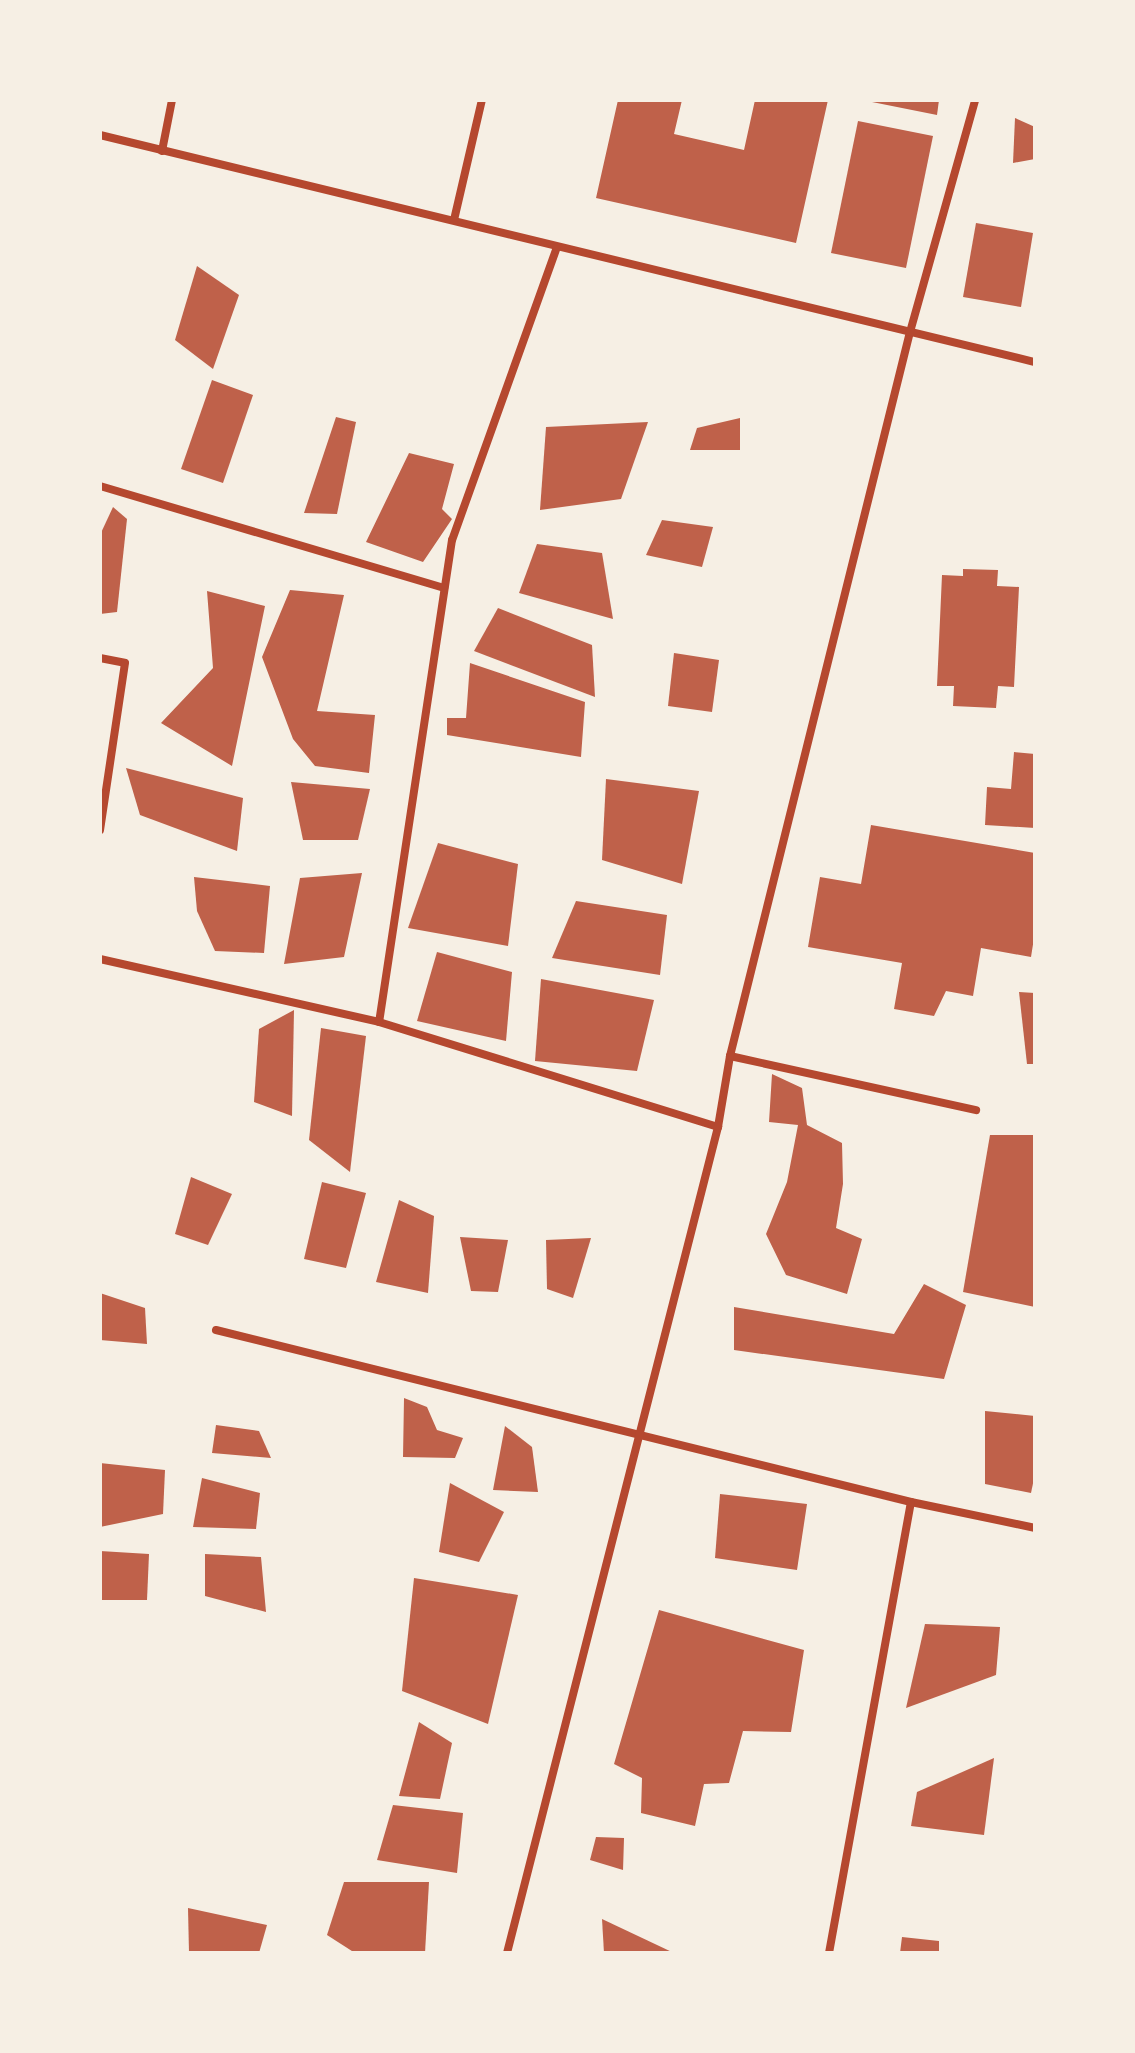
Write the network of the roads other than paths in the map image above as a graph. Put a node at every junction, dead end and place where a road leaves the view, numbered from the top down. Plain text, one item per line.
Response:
1 (172, 100) edge
2 (482, 100) edge
3 (975, 100) edge
4 (100, 135) edge
5 (162, 151) junction
6 (454, 220) junction
7 (557, 247) junction
8 (910, 332) junction
9 (1035, 362) edge
10 (100, 486) edge
11 (444, 588) junction
12 (100, 658) edge
13 (100, 830) edge
14 (100, 959) edge
15 (379, 1022) junction
16 (730, 1056) junction
17 (976, 1110) dead end
18 (718, 1127) junction
19 (216, 1330) dead end
20 (640, 1433) junction
21 (911, 1502) junction
22 (1035, 1528) edge
23 (507, 1953) edge
24 (829, 1953) edge

1 - 5 street
2 - 6 street
3 - 8 street
4 - 5 street
5 - 6 street
6 - 7 street
7 - 8 street
7 - 11 street
8 - 9 street
8 - 16 street
10 - 11 street
11 - 15 street
12 - 13 street
14 - 15 street
15 - 18 street
16 - 17 street
16 - 18 street
18 - 20 street
19 - 20 street
20 - 21 street
20 - 23 street
21 - 22 street
21 - 24 street

